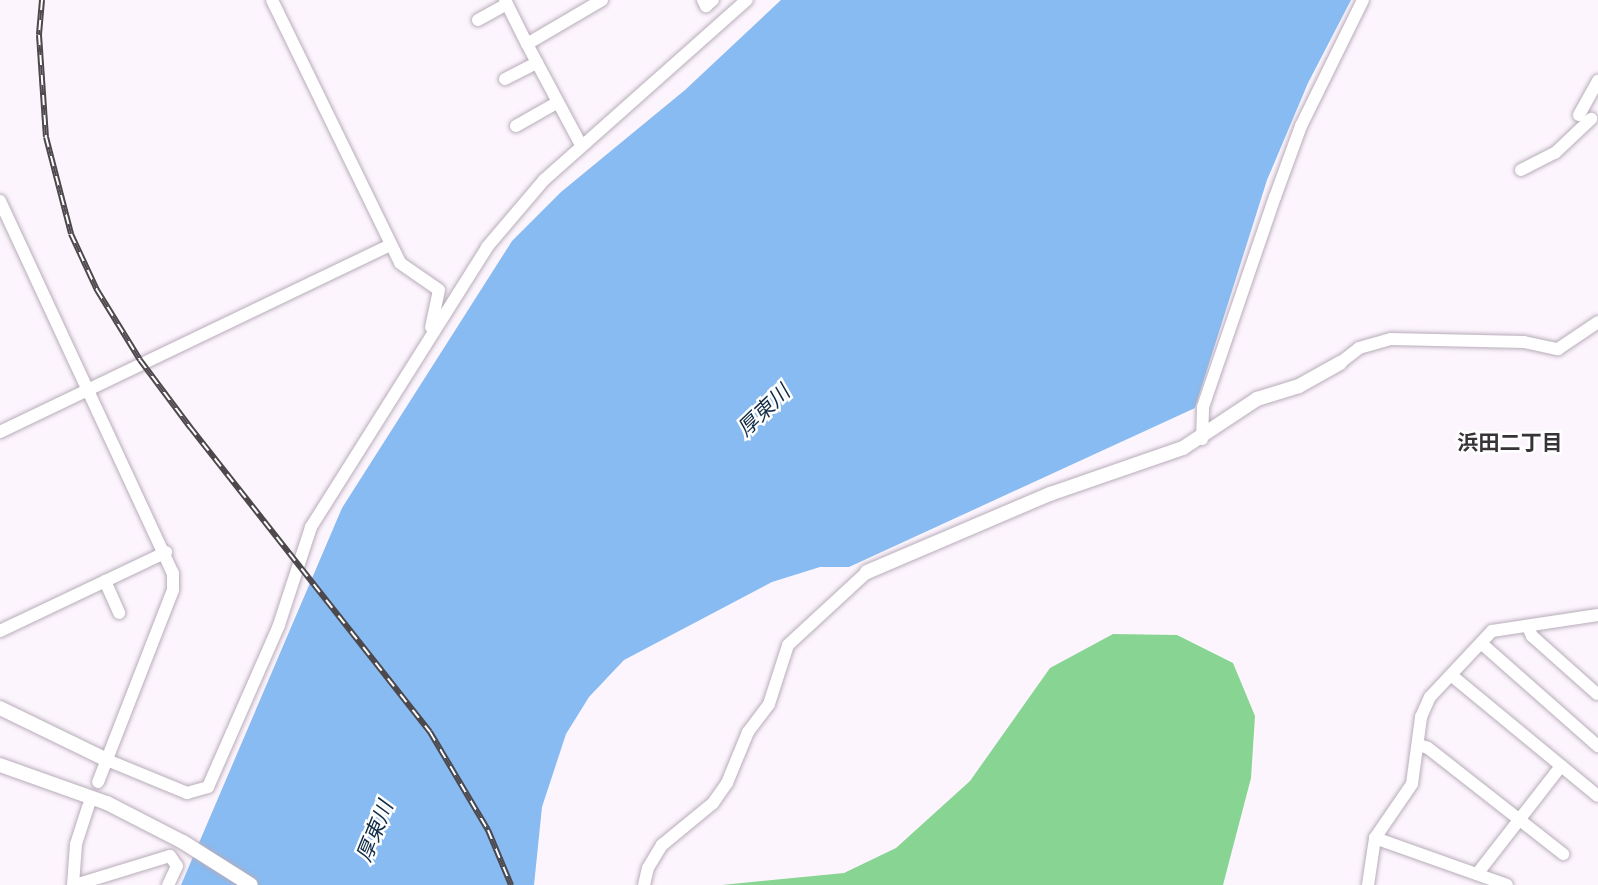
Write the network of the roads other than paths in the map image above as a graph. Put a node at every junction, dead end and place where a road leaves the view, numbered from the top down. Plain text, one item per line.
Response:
1 (272, 0) edge
2 (602, 0) edge
3 (703, 0) edge
4 (713, 0) edge
5 (747, 0) edge
6 (1363, 0) edge
7 (506, 2) edge
8 (478, 20) dead end
9 (527, 44) junction
10 (537, 63) junction
11 (505, 79) dead end
12 (1598, 81) edge
13 (558, 102) junction
14 (1584, 117) edge
15 (516, 126) dead end
16 (581, 145) junction
17 (1521, 170) dead end
18 (0, 201) edge
19 (390, 245) junction
20 (1598, 322) edge
21 (430, 338) junction
22 (1340, 362) joint
23 (90, 389) junction
24 (0, 432) edge
25 (1202, 439) junction
26 (166, 552) junction
27 (867, 572) joint
28 (105, 581) junction
29 (119, 613) dead end
30 (1598, 615) edge
31 (1528, 627) junction
32 (0, 631) edge
33 (1480, 643) junction
34 (1451, 675) junction
35 (1597, 694) edge
36 (0, 708) edge
37 (1419, 745) junction
38 (1598, 746) edge
39 (107, 760) junction
40 (0, 765) edge
41 (1561, 766) junction
42 (98, 782) dead end
43 (1598, 796) edge
44 (88, 806) dead end
45 (1518, 819) junction
46 (1375, 838) junction
47 (1563, 854) dead end
48 (1477, 874) junction
49 (74, 885) edge
50 (168, 885) edge
51 (251, 885) edge
52 (644, 885) edge
53 (1368, 885) edge
54 (1507, 885) edge

1 - 19 street
2 - 9 street
3 - 4 street
5 - 16 street
6 - 25 street
7 - 8 street
7 - 9 street
9 - 10 street
10 - 11 street
10 - 13 street
12 - 14 street
13 - 15 street
13 - 16 street
14 - 17 street
16 - 21 street
18 - 23 street
19 - 21 street
19 - 23 street
20 - 22 street
21 - 39 street
22 - 25 street
23 - 24 street
23 - 26 street
25 - 27 street
26 - 28 street
26 - 39 street
27 - 52 street
28 - 29 street
28 - 32 street
30 - 31 street
31 - 33 street
31 - 35 street
33 - 34 street
33 - 38 street
34 - 37 street
34 - 41 street
36 - 39 street
37 - 45 street
37 - 46 street
39 - 42 street
40 - 51 street
41 - 43 street
41 - 45 street
44 - 49 street
45 - 47 street
45 - 48 street
46 - 48 street
46 - 53 street
48 - 54 street
49 - 50 street

